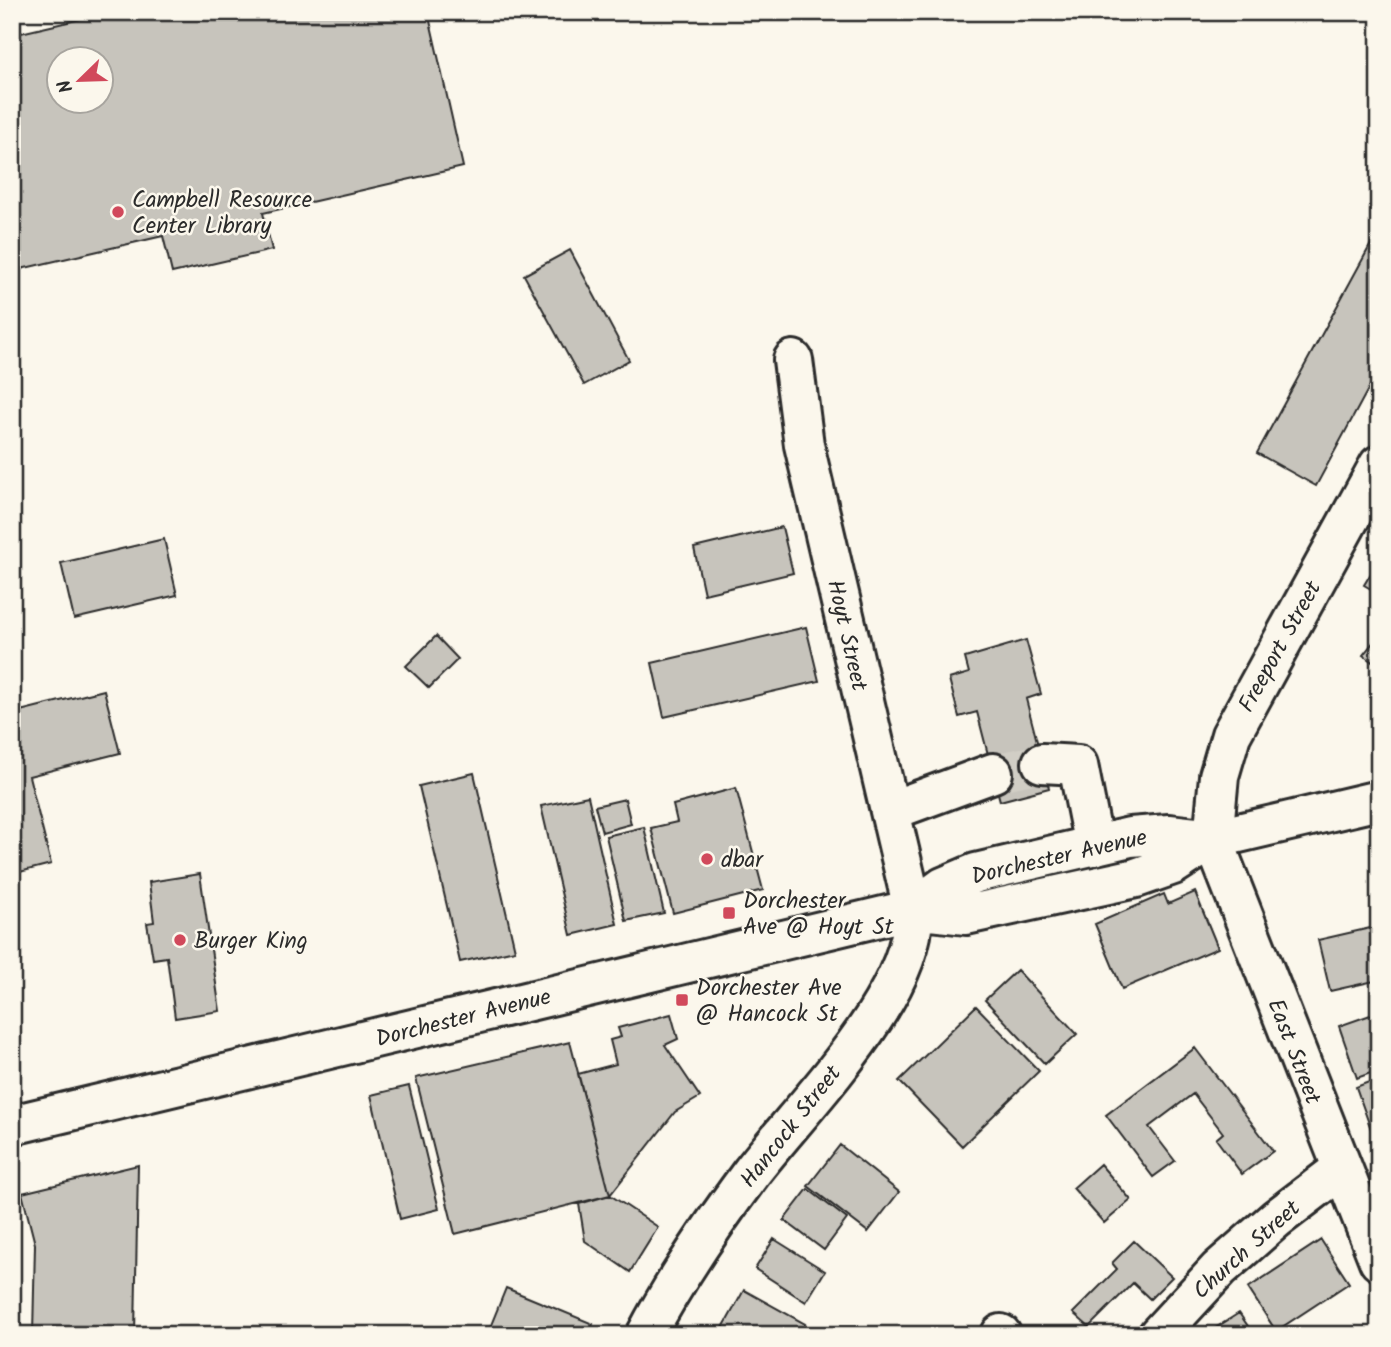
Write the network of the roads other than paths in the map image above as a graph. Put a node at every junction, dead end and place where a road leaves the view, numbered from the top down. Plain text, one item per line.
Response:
1 (793, 360) dead end
2 (1379, 465) edge
3 (1042, 763) tunnel mouth
4 (993, 773) tunnel mouth
5 (1379, 800) edge
6 (890, 811) junction
7 (1213, 839) junction
8 (1094, 846) junction
9 (913, 909) junction
10 (12, 1125) edge
11 (1340, 1170) junction
12 (1379, 1261) edge
13 (646, 1335) edge
14 (1158, 1335) edge

1 - 6 main road, Hoyt Street
2 - 7 main road, Freeport Street
3 - 8 main road
4 - 6 main road
5 - 7 main road, Dorchester Avenue
6 - 9 main road, Hoyt Street
7 - 8 main road, Dorchester Avenue
7 - 9 main road, Dorchester Avenue
7 - 11 main road, East Street
8 - 9 main road, Dorchester Avenue
9 - 10 main road, Dorchester Avenue
9 - 13 main road, Hancock Street
11 - 12 main road, East Street
11 - 14 main road, Church Street

